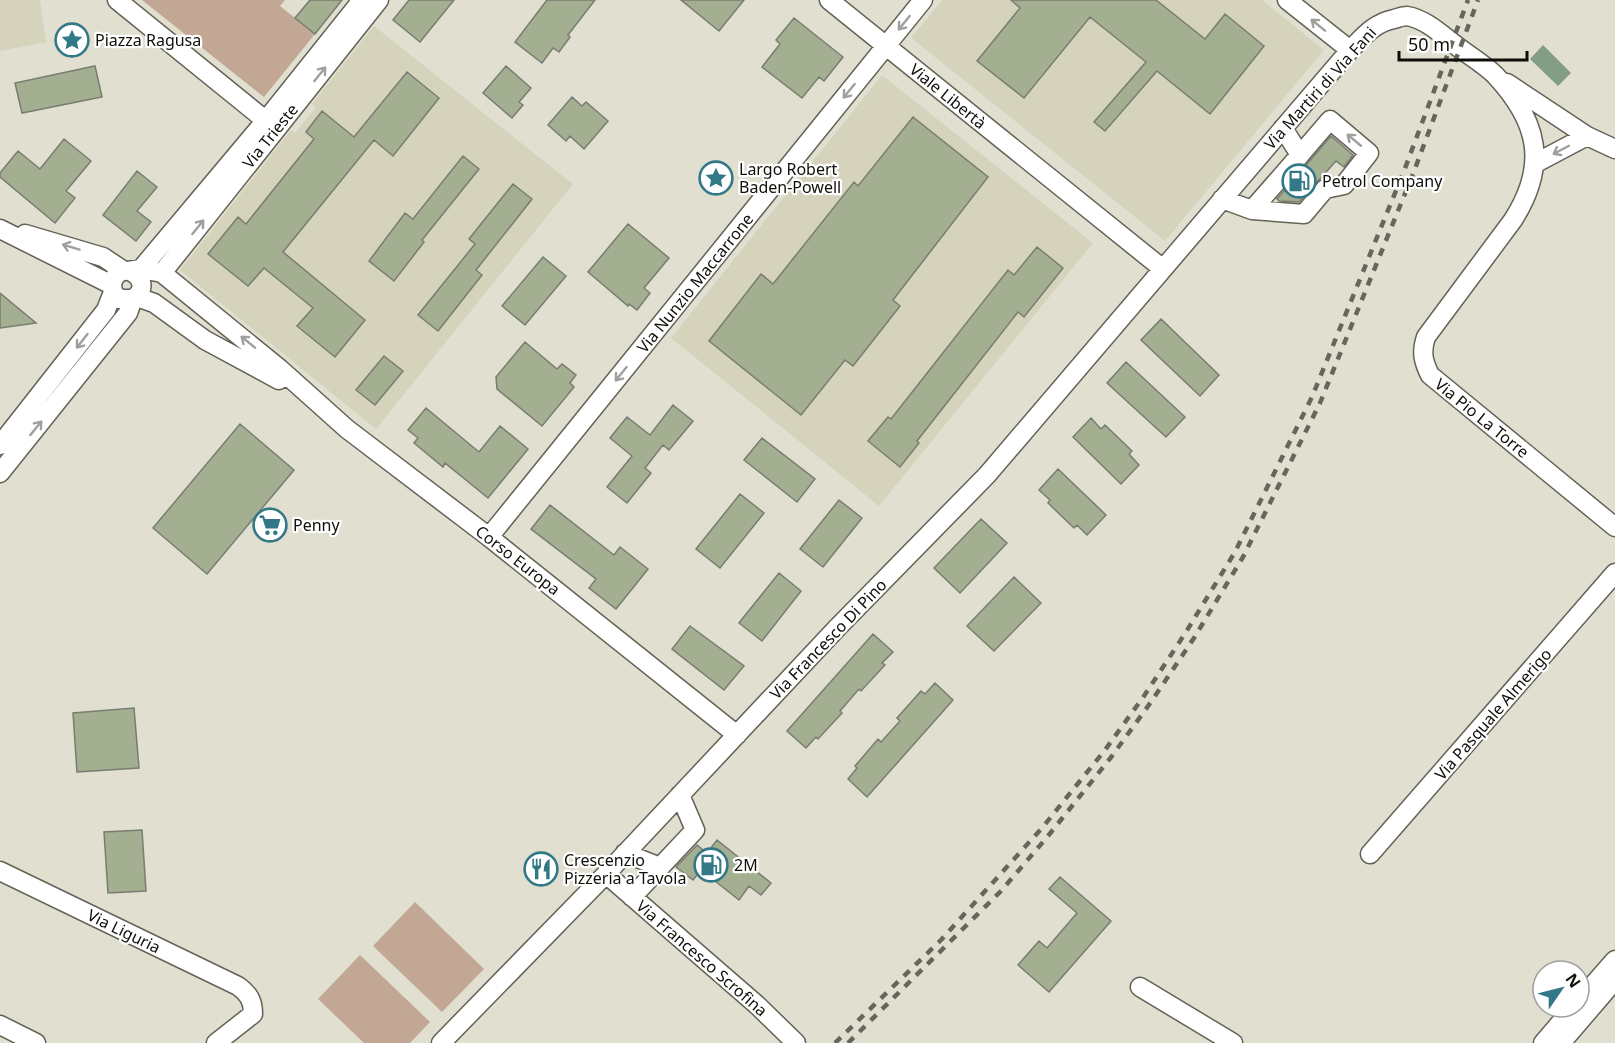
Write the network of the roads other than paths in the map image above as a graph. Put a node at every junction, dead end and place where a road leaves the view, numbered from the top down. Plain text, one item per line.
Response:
1 (117, 0) edge
2 (362, 0) edge
3 (379, 0) edge
4 (829, 0) edge
5 (923, 0) edge
6 (1287, 0) edge
7 (886, 46) junction
8 (1350, 50) junction
9 (1494, 74) junction
10 (271, 124) junction
11 (1283, 128) junction
12 (1587, 136) junction
13 (1615, 149) edge
14 (1300, 154) junction
15 (1536, 163) junction
16 (1221, 199) junction
17 (1252, 210) junction
18 (1202, 223) joint
19 (0, 229) edge
20 (1163, 269) junction
21 (162, 273) junction
22 (124, 277) junction
23 (191, 296) junction
24 (135, 298) junction
25 (177, 319) junction
26 (324, 409) junction
27 (0, 445) edge
28 (0, 473) edge
29 (1615, 528) edge
30 (489, 537) junction
31 (1615, 573) edge
32 (737, 735) junction
33 (680, 795) junction
34 (625, 853) junction
35 (1370, 854) dead end
36 (660, 867) junction
37 (0, 871) edge
38 (606, 874) junction
39 (632, 897) junction
40 (1615, 960) edge
41 (1615, 980) edge
42 (1140, 987) dead end
43 (1591, 988) edge
44 (1564, 1019) edge
45 (0, 1026) edge
46 (36, 1043) edge
47 (216, 1043) edge
48 (441, 1043) edge
49 (796, 1043) edge
50 (1233, 1043) edge
51 (1543, 1043) edge
52 (1561, 1043) edge

1 - 10 street
2 - 10 street, Via Trieste
10 -> 3 street, Via Trieste
4 - 7 street, Viale Libertà
5 -> 7 street, Via Nunzio Maccarrone
8 -> 6 street
7 - 20 street, Viale Libertà
7 -> 30 street, Via Nunzio Maccarrone
8 - 9 street, Via Martiri di Via Fani
8 - 11 street, Via Martiri di Via Fani
9 - 12 street
9 - 15 street, Via Martiri di Via Fani
21 -> 10 street, Via Trieste
10 - 22 street, Via Trieste
11 - 14 street
11 - 16 street, Via Martiri di Via Fani
12 - 13 street
12 -> 15 street
14 - 17 street
17 -> 14 street
15 - 29 street, Via Pio La Torre
16 - 17 street
16 - 18 street, Via Martiri di Via Fani
18 - 20 street, Via Francesco Di Pino
19 - 22 street
20 - 32 street, Via Francesco Di Pino
21 - 22 street
21 - 23 street
22 - 24 street
22 - 24 street
22 -> 27 street, Via Trieste
23 - 25 street
26 -> 23 street
24 - 25 street
28 -> 24 street
25 - 26 street
26 - 30 street, Corso Europa
30 - 32 street, Corso Europa
31 - 35 street, Via Pasquale Almerigo
32 - 33 street, Via Francesco Di Pino
33 - 34 street, Via Francesco Di Pino
33 - 36 street
34 - 36 street
34 - 38 street, Via Francesco Di Pino
36 - 39 street
37 - 47 street, Via Liguria
38 - 39 street, Via Francesco Scrofina
38 - 48 street, Via Francesco Di Pino
39 - 49 street, Via Francesco Scrofina
40 - 43 street
41 - 52 street
42 - 50 street
44 - 51 street
45 - 46 street

